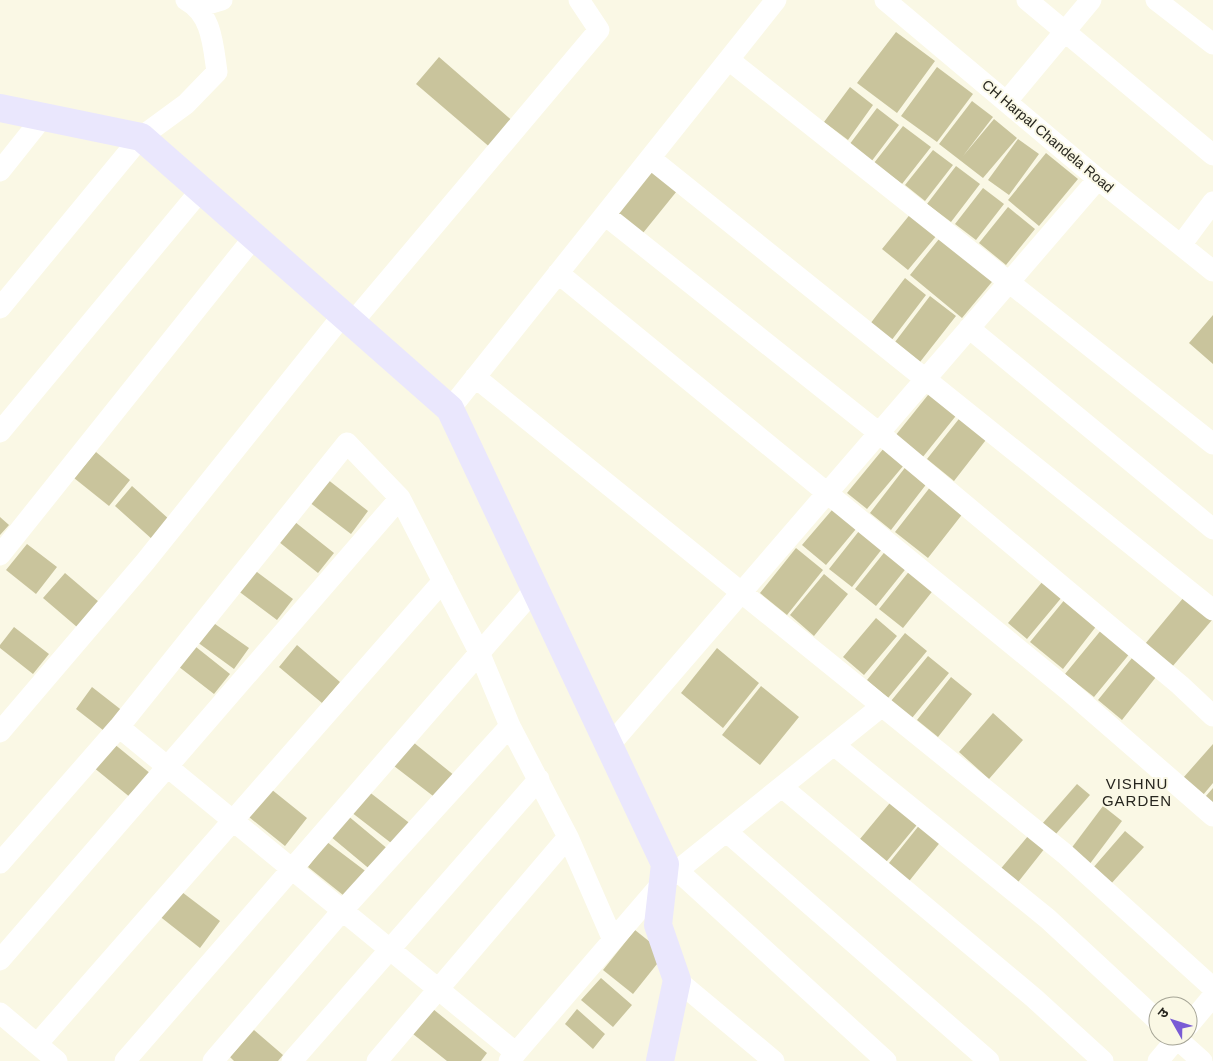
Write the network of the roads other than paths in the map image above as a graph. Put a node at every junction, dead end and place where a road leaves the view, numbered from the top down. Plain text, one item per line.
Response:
1 (222, 0) edge
2 (579, 0) edge
3 (776, 0) edge
4 (885, 0) edge
5 (1027, 0) edge
6 (1091, 0) edge
7 (1156, 0) edge
8 (192, 3) edge
9 (1065, 32) junction
10 (1213, 44) edge
11 (729, 60) junction
12 (1008, 101) junction
13 (0, 108) edge
14 (43, 117) junction
15 (141, 137) junction
16 (1213, 155) edge
17 (650, 158) junction
18 (0, 171) edge
19 (1098, 179) junction
20 (201, 190) junction
21 (1213, 202) edge
22 (605, 215) junction
23 (254, 237) junction
24 (1181, 245) junction
25 (1213, 271) edge
26 (558, 273) junction
27 (1010, 281) junction
28 (0, 308) edge
29 (348, 319) junction
30 (969, 328) junction
31 (475, 377) junction
32 (926, 378) junction
33 (450, 409) junction
34 (0, 432) edge
35 (879, 433) junction
36 (1213, 444) edge
37 (828, 492) junction
38 (400, 498) junction
39 (1213, 529) edge
40 (0, 555) edge
41 (443, 581) junction
42 (535, 589) junction
43 (741, 593) junction
44 (1213, 610) edge
45 (479, 652) junction
46 (882, 706) junction
47 (1213, 716) edge
48 (510, 726) junction
49 (119, 727) junction
50 (0, 732) edge
51 (834, 745) junction
52 (609, 746) junction
53 (167, 768) junction
54 (539, 779) junction
55 (782, 787) junction
56 (1213, 816) edge
57 (232, 821) junction
58 (727, 832) junction
59 (568, 837) junction
60 (0, 863) edge
61 (290, 869) junction
62 (670, 877) junction
63 (342, 911) junction
64 (614, 940) junction
65 (388, 949) junction
66 (0, 960) edge
67 (678, 980) junction
68 (1213, 988) edge
69 (438, 990) junction
70 (1213, 996) edge
71 (1148, 1012) edge
72 (0, 1013) edge
73 (1198, 1013) edge
74 (1170, 1046) edge
75 (1190, 1046) edge
76 (42, 1053) edge
77 (512, 1057) edge
78 (125, 1061) edge
79 (213, 1061) edge
80 (292, 1061) edge
81 (377, 1061) edge
82 (660, 1061) edge
83 (774, 1061) edge
84 (886, 1061) edge
85 (989, 1061) edge
86 (1103, 1061) edge
87 (1158, 1061) edge
88 (1202, 1061) edge

1 - 8 street
2 - 29 street
3 - 11 street
4 - 12 street, CH Harpal Chandela Road
5 - 9 street
6 - 9 street
7 - 10 street
8 - 15 street
9 - 12 street
9 - 16 street
11 - 17 street
11 - 27 street
12 - 19 street, CH Harpal Chandela Road
13 - 14 street
14 - 15 street
14 - 18 street
15 - 20 street
15 - 28 street
17 - 22 street
17 - 32 street
19 - 24 street, CH Harpal Chandela Road
19 - 27 street
20 - 23 street
20 - 34 street
21 - 24 street
22 - 26 street
22 - 35 street
23 - 29 street
23 - 40 street
24 - 25 street, CH Harpal Chandela Road
26 - 31 street
26 - 37 street
27 - 30 street
27 - 36 street
29 - 33 street
29 - 50 street
30 - 32 street
30 - 39 street
31 - 33 street
31 - 43 street
32 - 35 street
32 - 44 street
33 - 42 street
35 - 37 street
35 - 47 street
37 - 43 street
37 - 56 street
38 - 41 street
38 - 49 street
38 - 53 street
41 - 45 street
41 - 57 street
42 - 45 street
42 - 52 street
43 - 46 street
43 - 52 street
45 - 48 street
45 - 61 street
46 - 51 street
46 - 68 street
48 - 54 street
48 - 63 street
49 - 53 street
49 - 60 street
51 - 55 street
51 - 71 street
52 - 62 street
53 - 57 street
53 - 66 street
54 - 59 street
54 - 65 street
55 - 58 street
55 - 86 street
57 - 61 street
57 - 76 street
58 - 62 street
58 - 85 street
59 - 64 street
59 - 69 street
61 - 63 street
61 - 78 street
62 - 64 street
62 - 67 street
62 - 84 street
63 - 65 street
63 - 79 street
64 - 77 street
65 - 69 street
65 - 80 street
67 - 82 street
67 - 83 street
69 - 77 street
69 - 81 street
70 - 73 street
72 - 76 street
74 - 87 street
75 - 88 street

